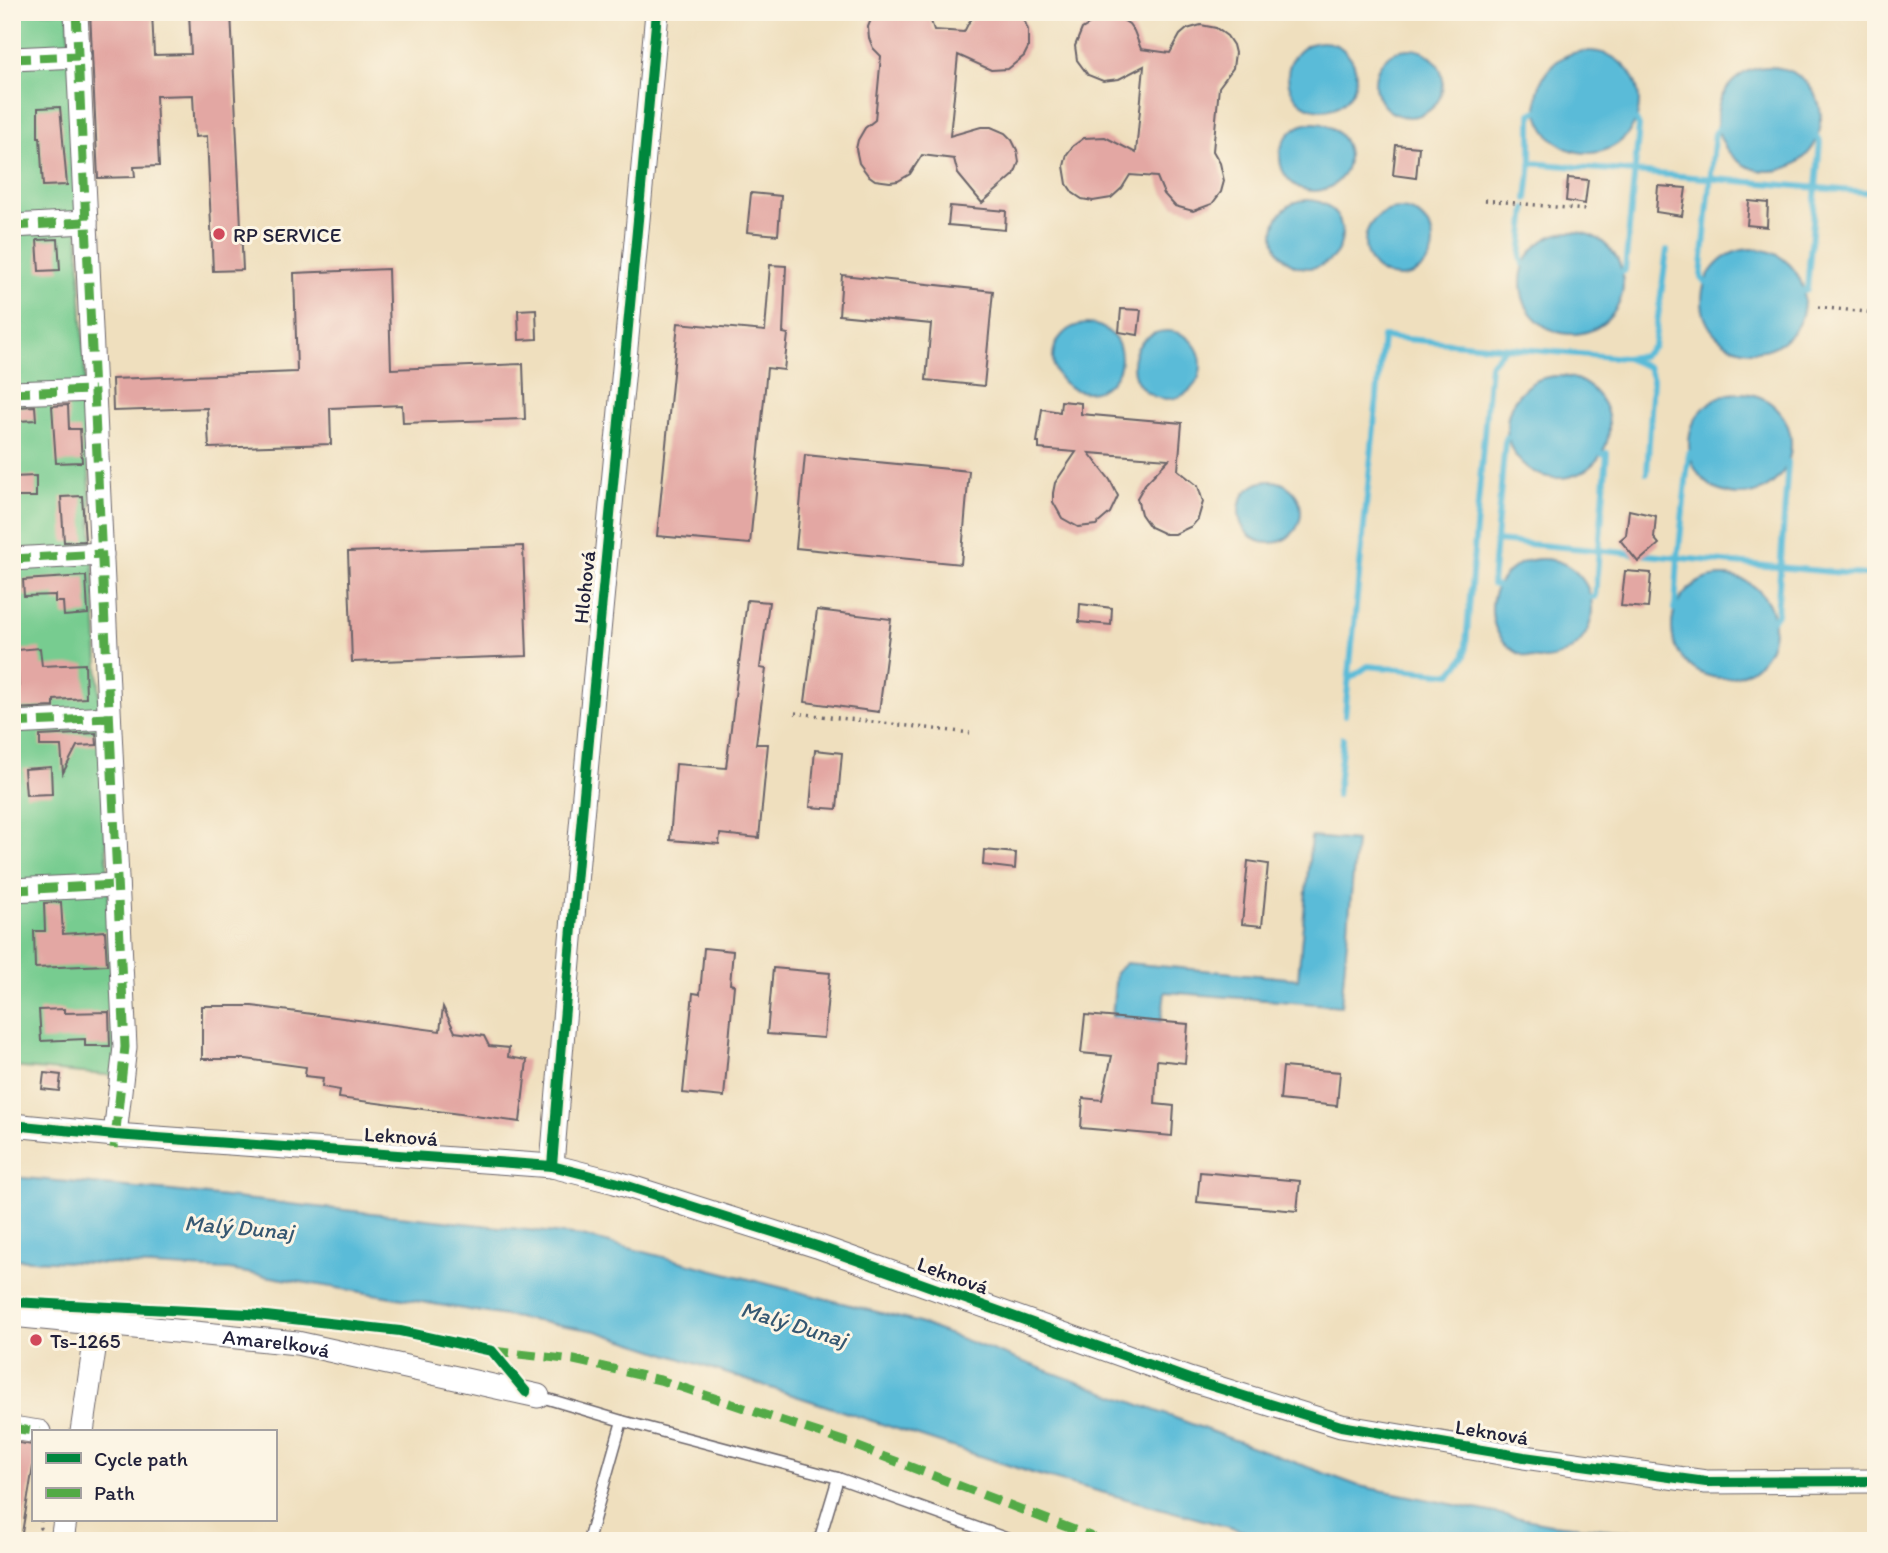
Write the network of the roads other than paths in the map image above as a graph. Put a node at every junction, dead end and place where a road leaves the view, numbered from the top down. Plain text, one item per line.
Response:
1 (76, 12) edge
2 (657, 12) edge
3 (79, 56) junction
4 (12, 59) edge
5 (86, 222) junction
6 (12, 226) edge
7 (94, 390) junction
8 (12, 393) edge
9 (102, 554) junction
10 (12, 559) edge
11 (110, 718) junction
12 (12, 723) edge
13 (117, 886) junction
14 (12, 890) edge
15 (12, 1125) edge
16 (116, 1135) junction
17 (552, 1166) junction
18 (12, 1315) edge
19 (98, 1322) junction
20 (538, 1395) joint
21 (622, 1421) junction
22 (12, 1428) edge
23 (82, 1430) edge
24 (32, 1431) edge
25 (838, 1478) junction
26 (1876, 1481) edge
27 (65, 1522) edge
28 (62, 1541) edge
29 (588, 1541) edge
30 (819, 1541) edge
31 (1014, 1541) edge

1 - 3 street
2 - 17 street, Hlohová
3 - 4 street
3 - 5 street
5 - 6 street
5 - 7 street
7 - 8 street
7 - 9 street
9 - 10 street
9 - 11 street
11 - 12 street
11 - 13 street
13 - 14 street
13 - 16 street
15 - 16 street, Leknová
16 - 17 street, Leknová
17 - 26 street, Leknová
18 - 19 street, Amarelková
19 - 20 street, Amarelková
19 - 23 street
20 - 21 lane
21 - 25 lane
21 - 29 lane
22 - 24 street
25 - 30 lane
25 - 31 lane
27 - 28 street

